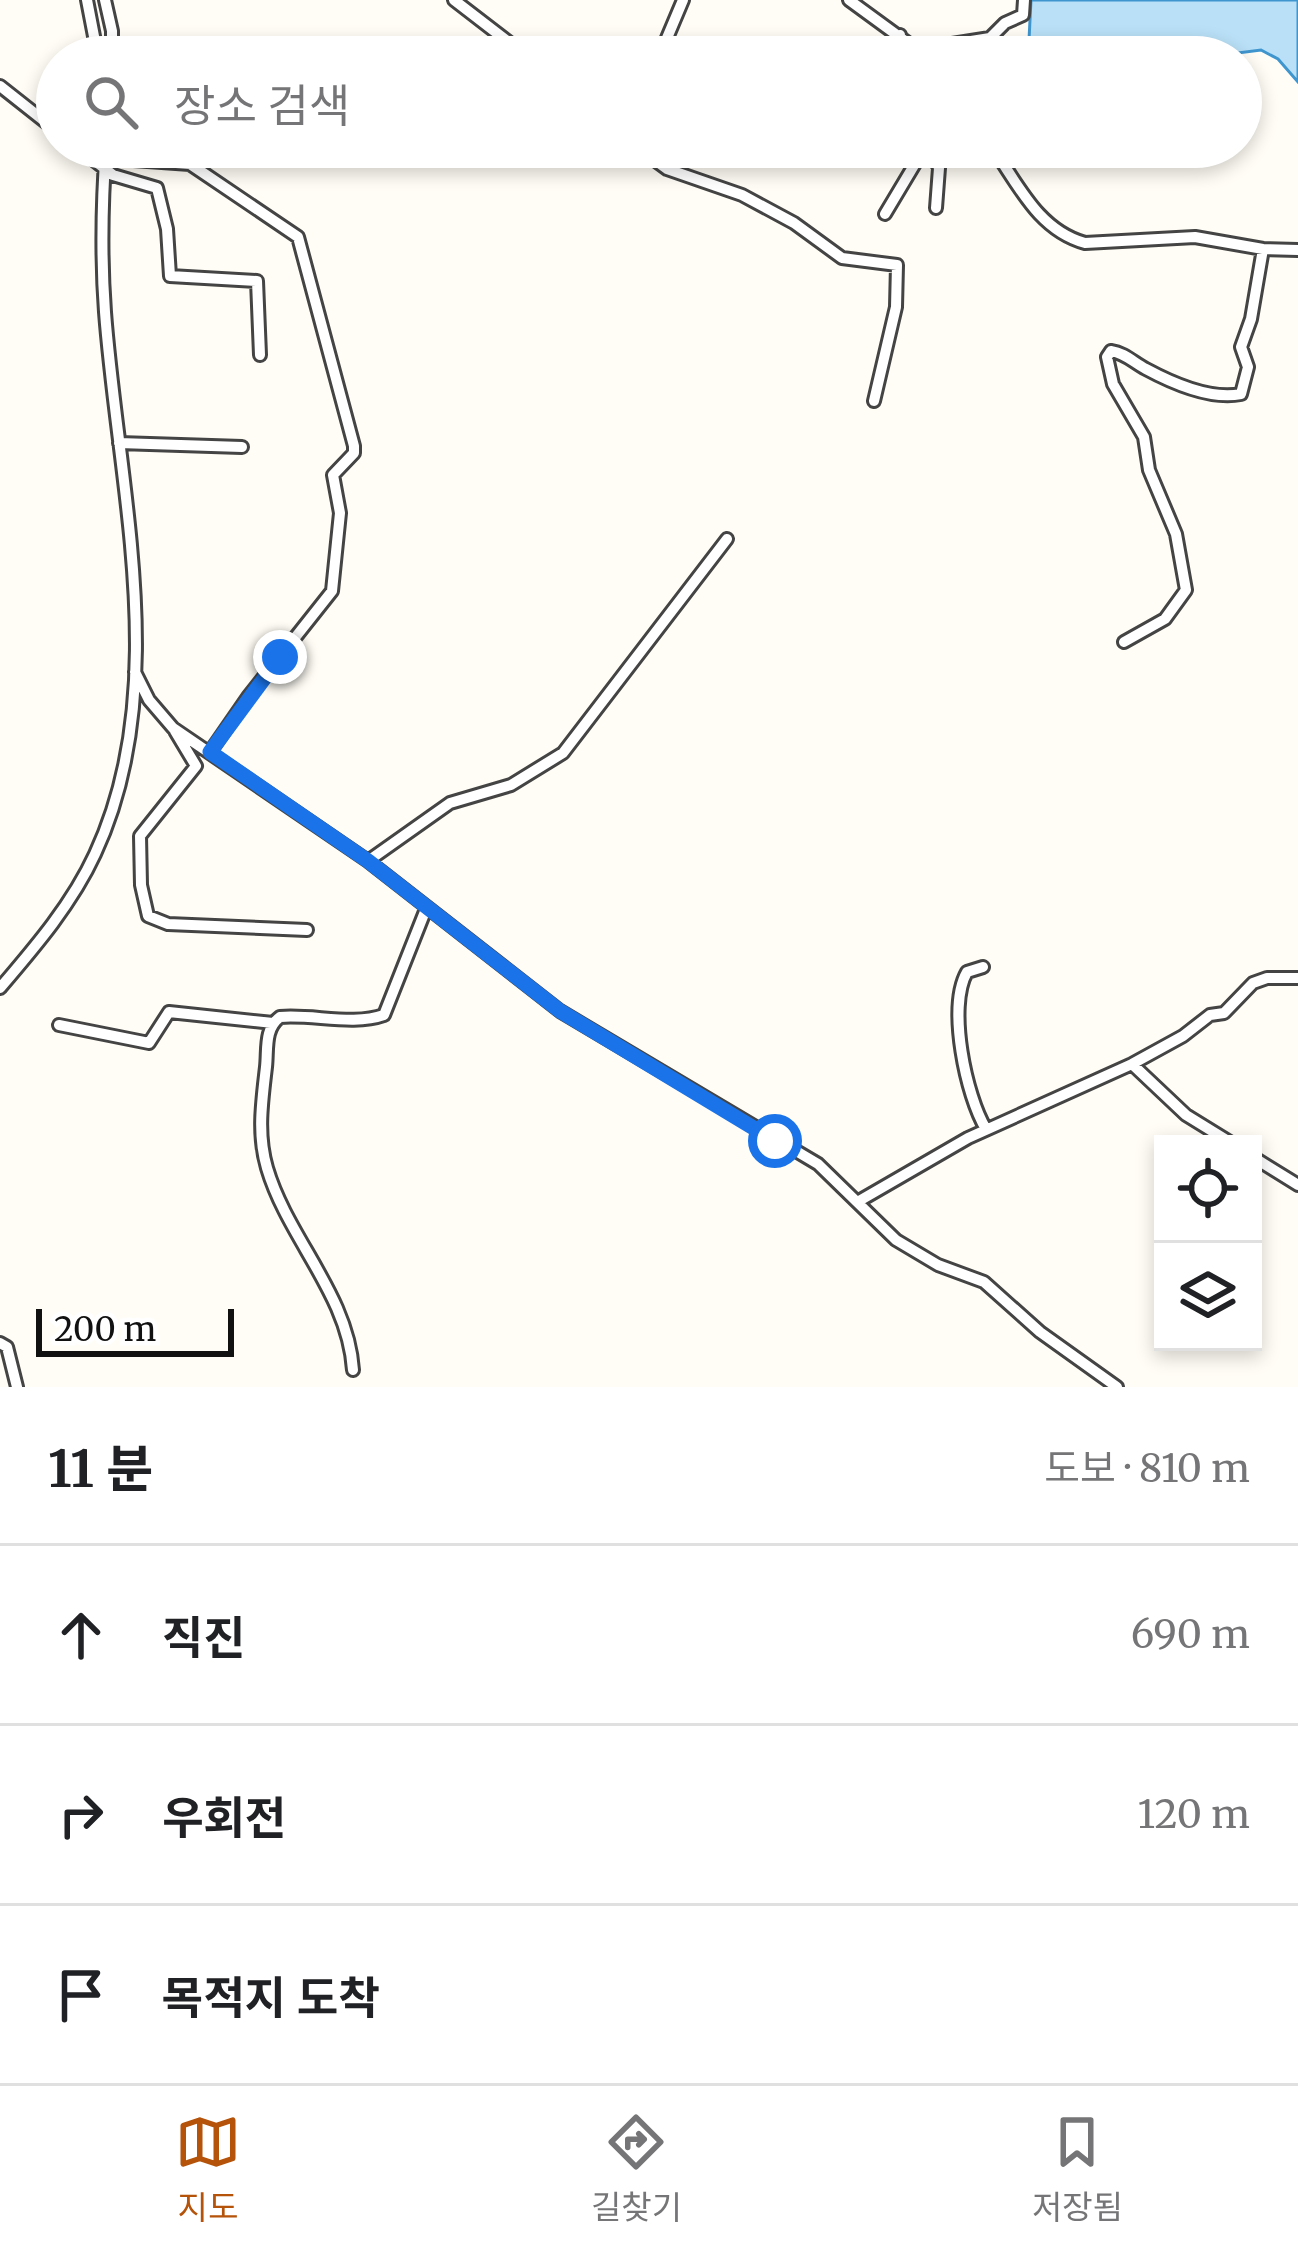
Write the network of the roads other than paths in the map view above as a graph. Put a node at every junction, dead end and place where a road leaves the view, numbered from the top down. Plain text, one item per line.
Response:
1 (87, 0) edge
2 (105, 0) edge
3 (454, 0) edge
4 (683, 0) edge
5 (849, 0) edge
6 (1024, 0) edge
7 (900, 35) edge
8 (97, 36) edge
9 (112, 36) edge
10 (501, 36) edge
11 (668, 36) edge
12 (992, 36) edge
13 (0, 86) edge
14 (36, 114) edge
15 (102, 168) edge
16 (123, 168) edge
17 (196, 168) edge
18 (666, 168) edge
19 (914, 168) edge
20 (939, 168) edge
21 (1007, 168) edge
22 (936, 208) dead end
23 (885, 214) dead end
24 (1263, 249) junction
25 (1298, 250) edge
26 (260, 355) dead end
27 (874, 401) dead end
28 (119, 443) junction
29 (242, 447) dead end
30 (727, 538) dead end
31 (1124, 642) dead end
32 (135, 672) junction
33 (173, 728) junction
34 (210, 752) junction
35 (368, 861) junction
36 (426, 909) junction
37 (307, 930) dead end
38 (983, 968) dead end
39 (1298, 979) edge
40 (0, 988) edge
41 (272, 1023) junction
42 (59, 1025) dead end
43 (1132, 1064) junction
44 (986, 1129) junction
45 (1218, 1135) edge
46 (1262, 1163) edge
47 (1298, 1185) edge
48 (859, 1202) junction
49 (0, 1343) edge
50 (353, 1370) dead end
51 (17, 1387) edge
52 (1117, 1387) edge

1 - 8 street
2 - 9 street
3 - 10 street
4 - 11 street
5 - 7 street
6 - 12 street
13 - 14 street
15 - 28 street
16 - 26 street
17 - 34 street
18 - 27 street
19 - 23 street
20 - 22 street
21 - 24 street
24 - 25 street
24 - 31 street
28 - 29 street
28 - 32 street
30 - 35 street
32 - 33 street
32 - 40 street
33 - 34 street
33 - 37 street
34 - 35 street
35 - 36 street
36 - 41 street
36 - 48 street
38 - 44 street
39 - 43 street
41 - 42 street
41 - 50 street
43 - 44 street
43 - 45 street
44 - 48 street
46 - 47 street
48 - 52 street
49 - 51 street

